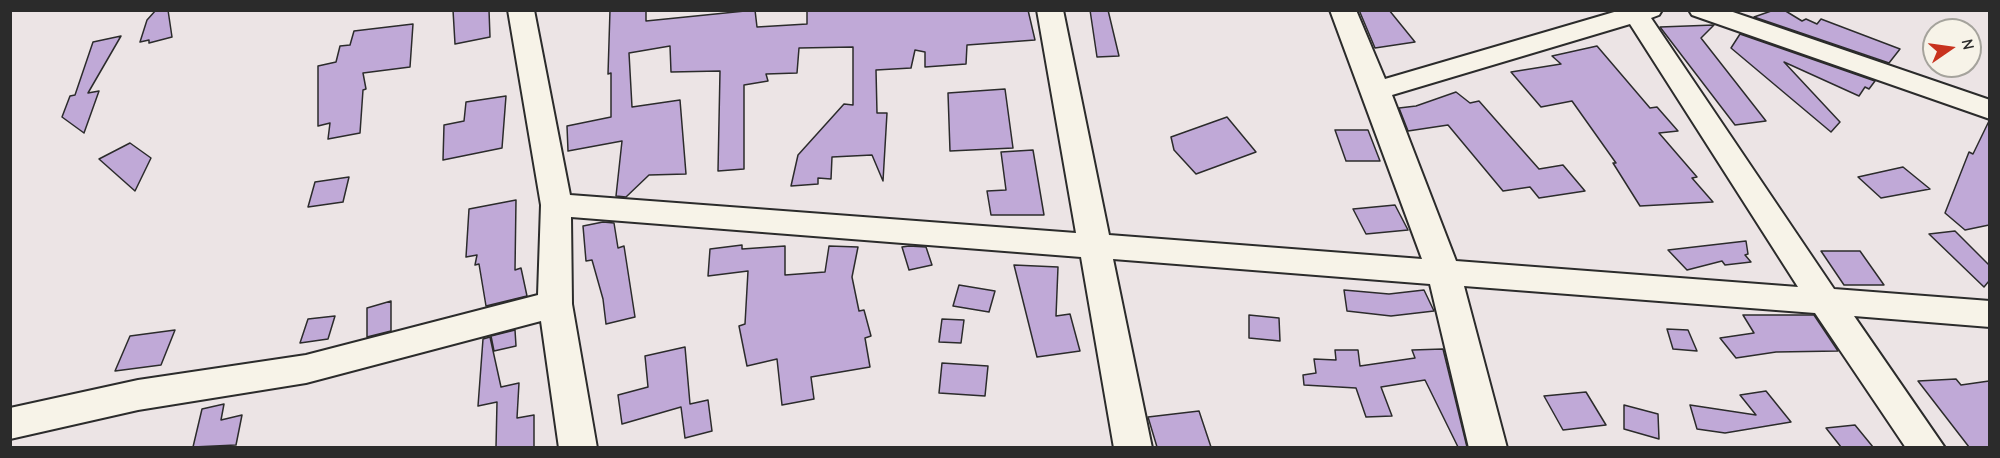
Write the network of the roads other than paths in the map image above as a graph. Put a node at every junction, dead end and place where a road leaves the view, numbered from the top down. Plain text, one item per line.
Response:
1 (520, 10) edge
2 (1050, 10) edge
3 (1343, 10) edge
4 (1701, 10) edge
5 (1643, 12) edge
6 (1376, 91) junction
7 (1989, 110) edge
8 (556, 205) junction
9 (1095, 246) junction
10 (1444, 273) junction
11 (1825, 302) junction
12 (555, 304) junction
13 (1989, 314) edge
14 (10, 424) edge
15 (578, 447) edge
16 (1133, 447) edge
17 (1488, 447) edge
18 (1928, 447) edge

1 - 8 street
2 - 9 street
3 - 6 street
4 - 7 street
5 - 6 street
5 - 11 street
6 - 10 street
8 - 9 street
8 - 12 street
9 - 10 street
9 - 16 street
10 - 11 street
10 - 17 street
11 - 13 street
11 - 18 street
12 - 14 street
12 - 15 street

